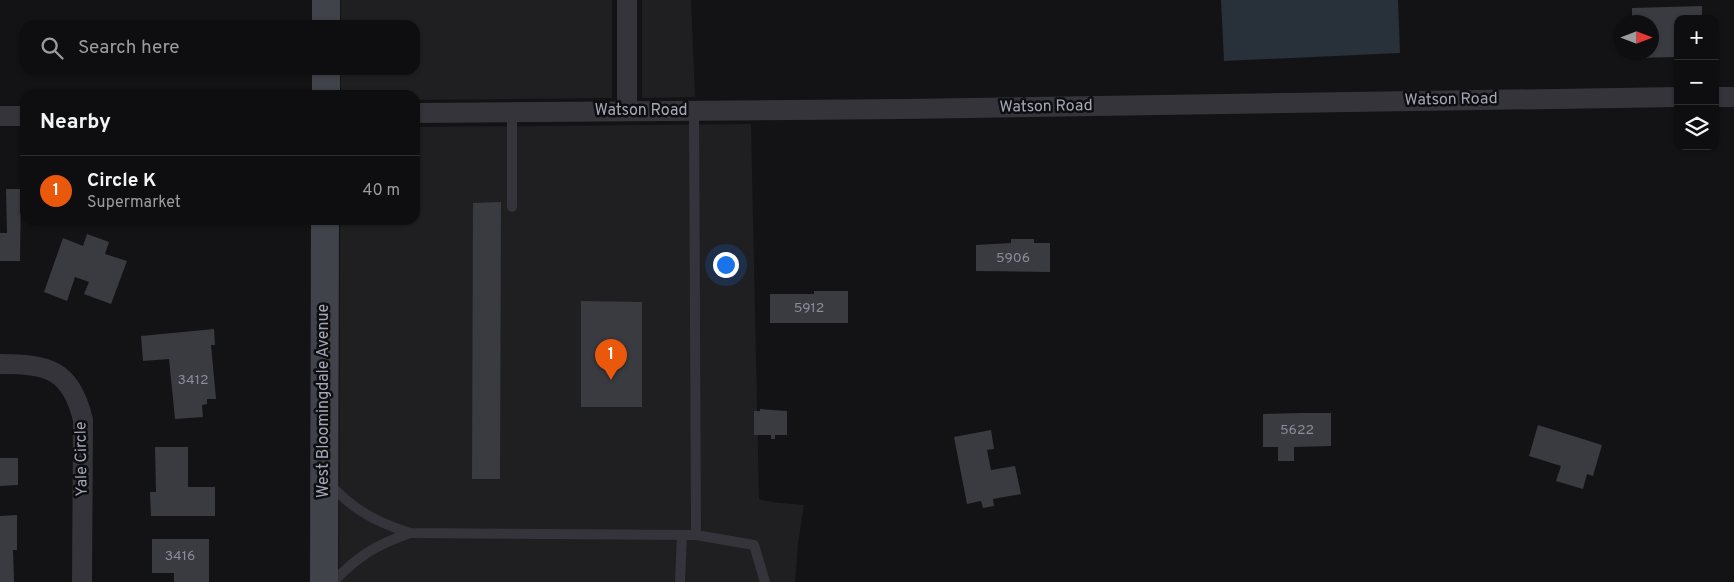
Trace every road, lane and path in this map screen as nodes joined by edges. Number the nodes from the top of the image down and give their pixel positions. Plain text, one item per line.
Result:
1 (326, 0) edge
2 (627, 0) edge
3 (326, 20) edge
4 (326, 75) edge
5 (326, 90) edge
6 (1674, 97) edge
7 (1719, 97) edge
8 (1734, 97) edge
9 (627, 111) junction
10 (694, 111) junction
11 (512, 112) junction
12 (420, 113) edge
13 (0, 116) edge
14 (20, 116) edge
15 (512, 207) dead end
16 (325, 225) edge
17 (0, 364) edge
18 (324, 478) junction
19 (410, 533) junction
20 (682, 535) junction
21 (696, 535) junction
22 (82, 582) edge
23 (324, 582) edge
24 (333, 582) edge
25 (680, 582) edge
26 (765, 582) edge

1 - 3 main road
2 - 9 street
4 - 5 main road
6 - 10 street, Watson Road
7 - 8 street
9 - 10 street, Watson Road
9 - 11 street, Watson Road
10 - 21 lane
11 - 12 street, Watson Road
11 - 15 lane
13 - 14 street
16 - 18 main road, West Bloomingdale Avenue
17 - 22 street, Yale Circle
18 - 19 lane
18 - 23 main road, West Bloomingdale Avenue
19 - 20 lane
19 - 24 lane
20 - 21 lane
20 - 25 lane
21 - 26 lane

